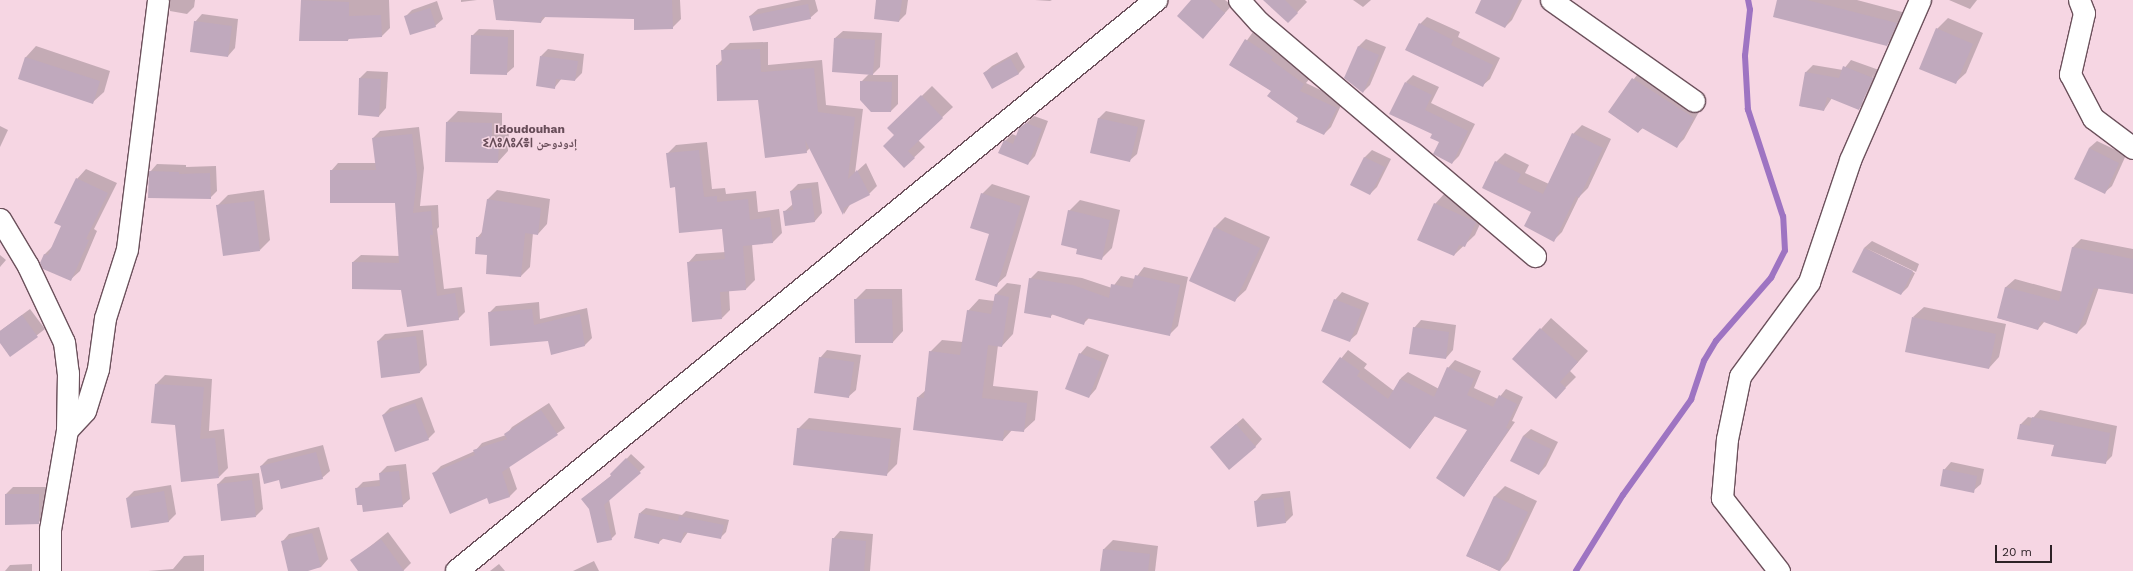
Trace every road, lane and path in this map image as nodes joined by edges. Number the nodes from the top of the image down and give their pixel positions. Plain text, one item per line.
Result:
1 (158, 0) edge
2 (1156, 0) edge
3 (1239, 0) edge
4 (1551, 0) edge
5 (1920, 0) edge
6 (2078, 0) edge
7 (1694, 101) dead end
8 (2133, 148) edge
9 (0, 219) edge
10 (1535, 256) dead end
11 (67, 430) junction
12 (50, 571) edge
13 (457, 571) edge
14 (1779, 571) edge

1 - 11 street
2 - 13 street
3 - 10 street
4 - 7 street
5 - 14 street
6 - 8 street
9 - 11 street
11 - 12 street

